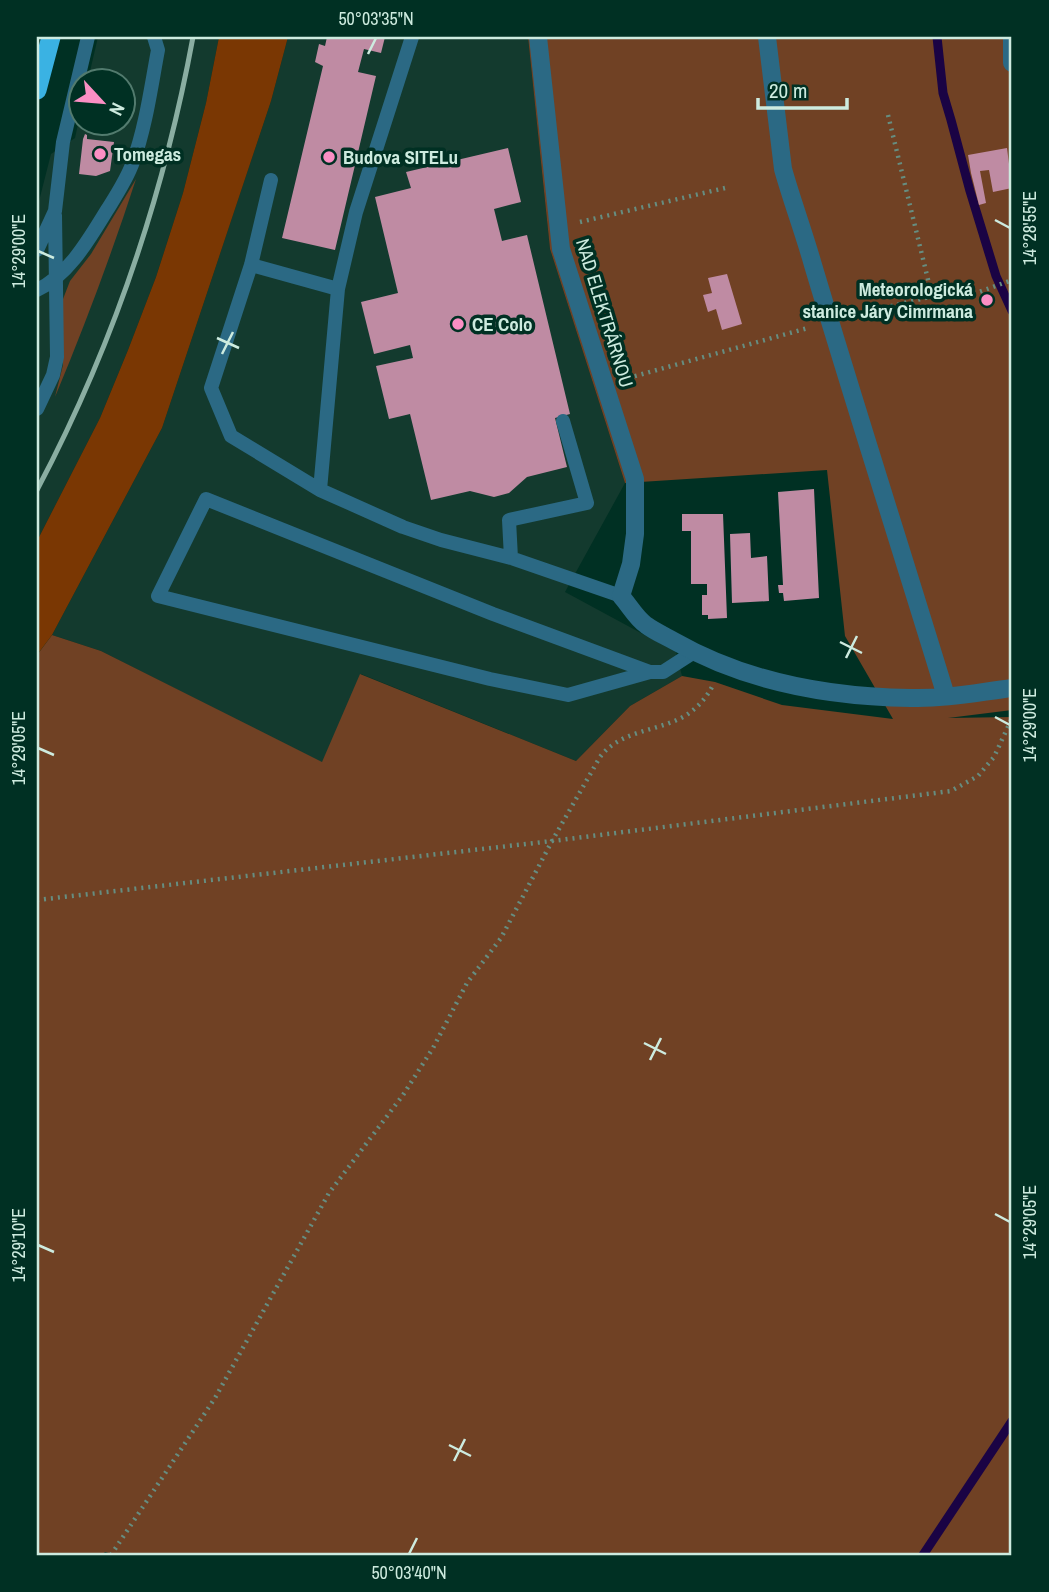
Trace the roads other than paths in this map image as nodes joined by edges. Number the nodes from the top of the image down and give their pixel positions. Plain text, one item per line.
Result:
1 (51, 37) edge
2 (88, 37) edge
3 (412, 37) edge
4 (538, 37) edge
5 (767, 37) edge
6 (1012, 37) edge
7 (158, 41) edge
8 (1012, 63) edge
9 (37, 90) edge
10 (271, 180) dead end
11 (55, 211) junction
12 (37, 250) edge
13 (251, 265) junction
14 (56, 278) junction
15 (338, 289) junction
16 (37, 290) edge
17 (37, 409) edge
18 (564, 421) dead end
19 (320, 490) junction
20 (511, 558) junction
21 (621, 596) junction
22 (694, 652) junction
23 (650, 672) junction
24 (1012, 688) edge
25 (946, 696) junction

1 - 9 highway
2 - 11 lane
3 - 15 lane
4 - 21 street, NAD ELEKTRÁRNOU
5 - 25 street
6 - 8 street
7 - 14 lane
10 - 13 lane
11 - 12 lane
11 - 14 lane
13 - 15 lane
13 - 19 lane
14 - 16 lane
14 - 17 lane
15 - 19 lane
18 - 20 lane
19 - 20 lane
20 - 21 lane
21 - 22 street
22 - 23 lane
22 - 25 street
23 - 23 lane
24 - 25 street

